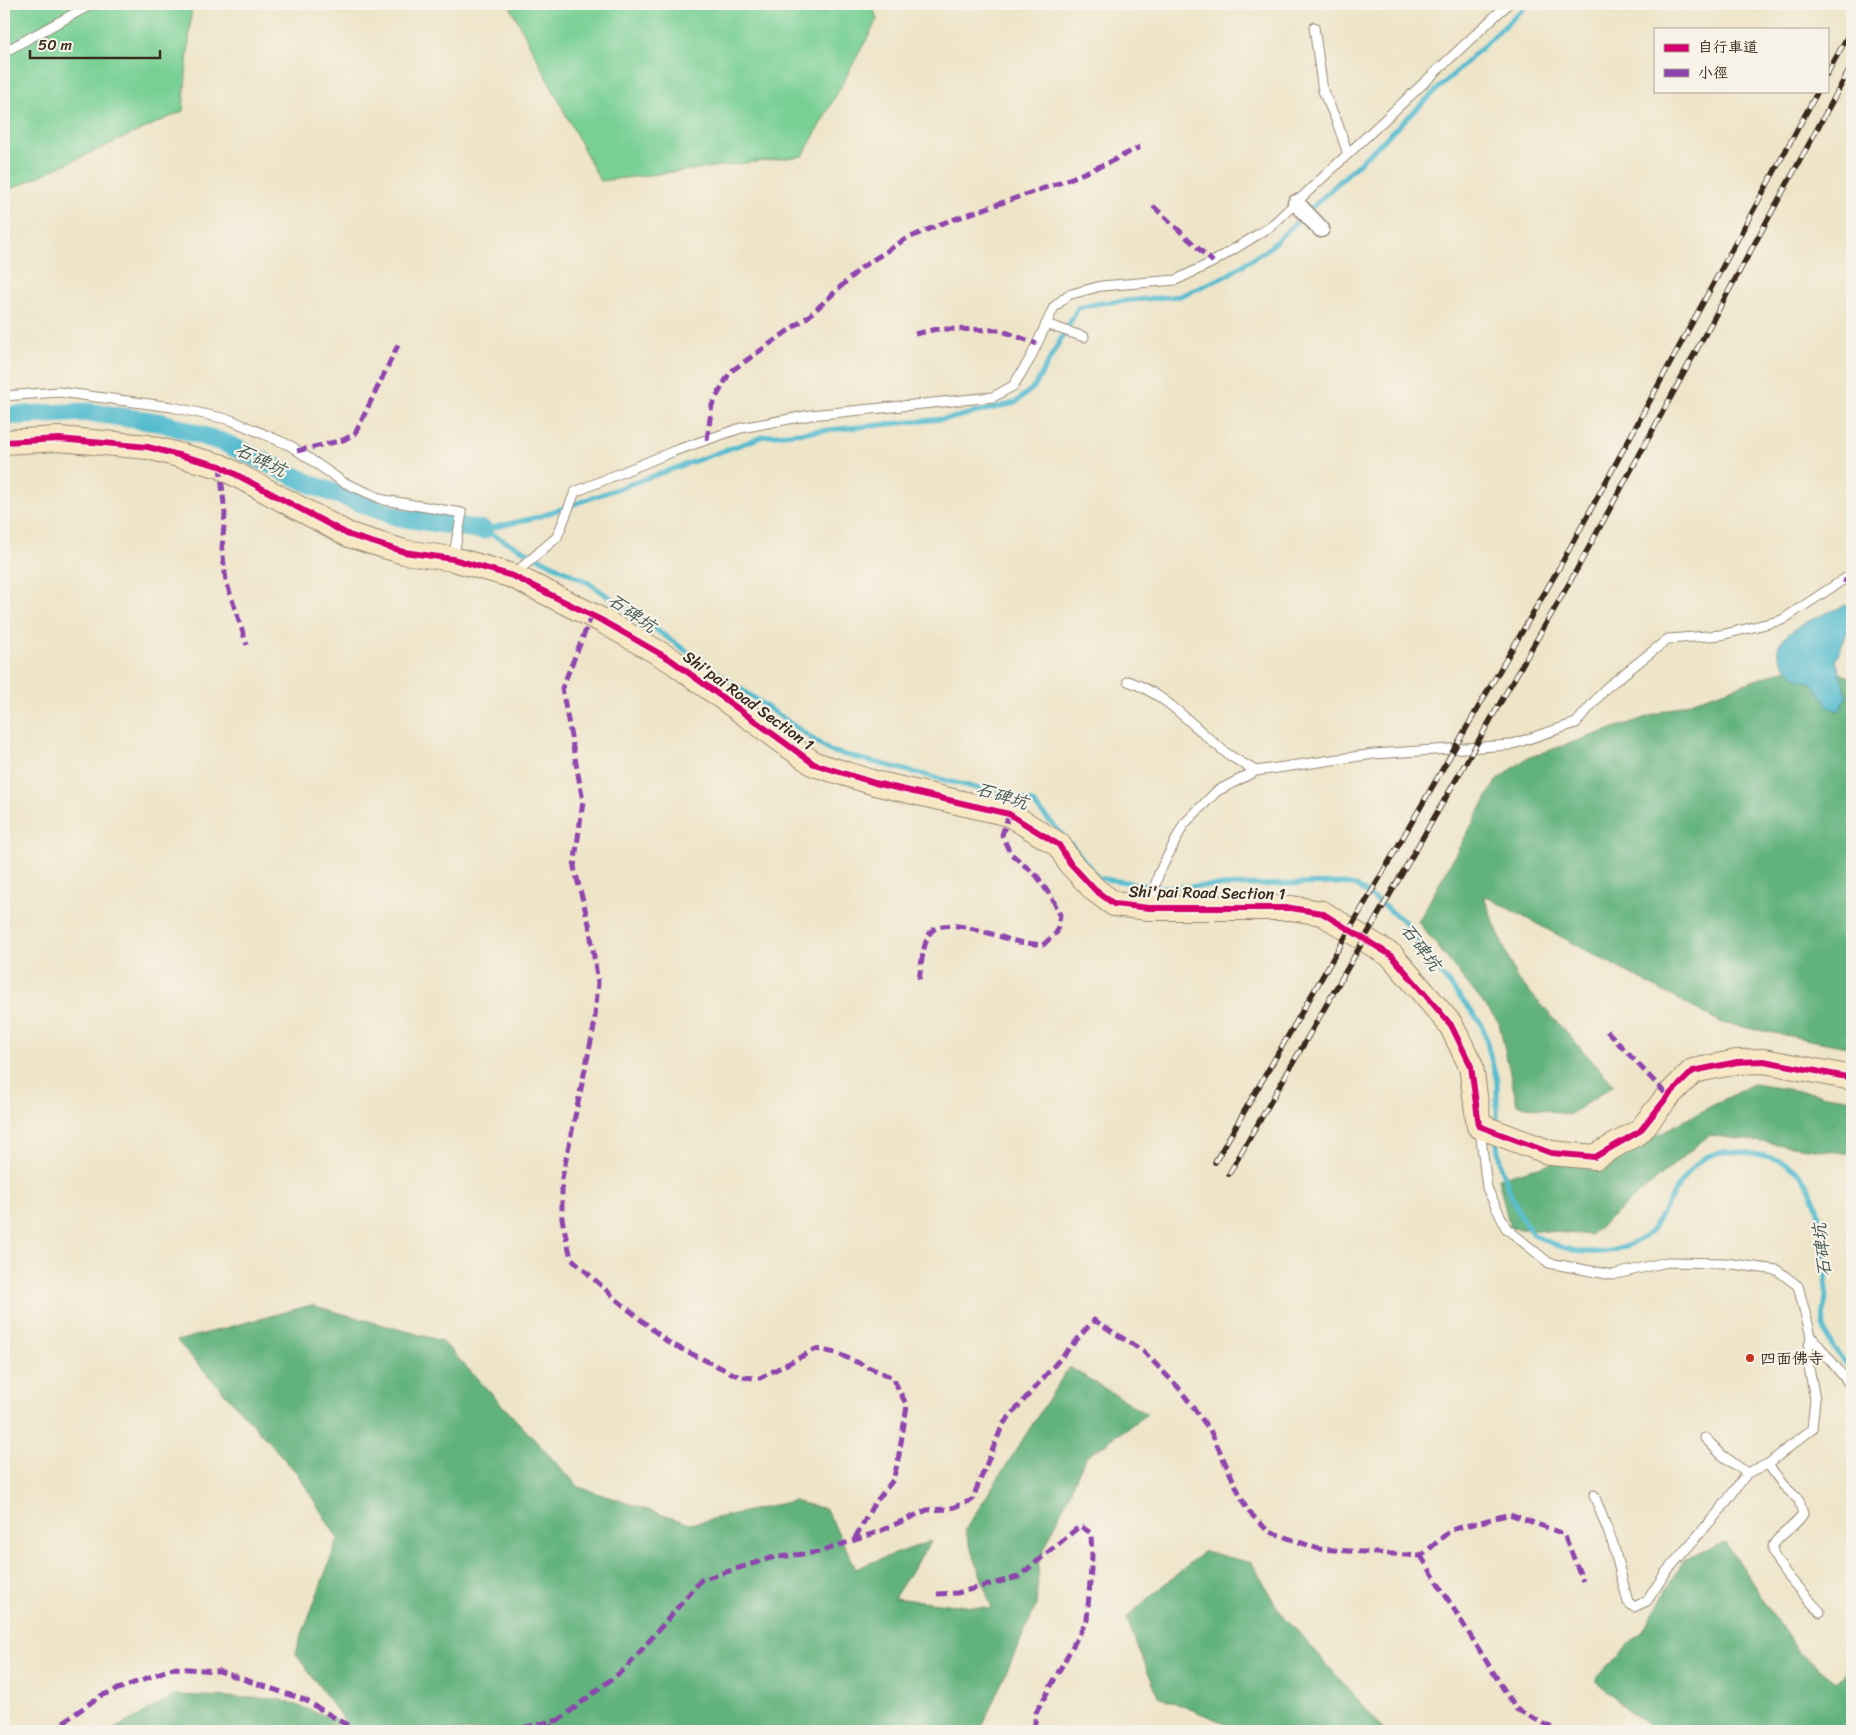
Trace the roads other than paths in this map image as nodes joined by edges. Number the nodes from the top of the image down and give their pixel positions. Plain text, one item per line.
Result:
1 (92, 4) edge
2 (1508, 4) edge
3 (1314, 27) dead end
4 (4, 52) edge
5 (1348, 154) junction
6 (1296, 203) junction
7 (1321, 229) dead end
8 (1046, 324) junction
9 (1084, 337) dead end
10 (4, 396) edge
11 (4, 442) edge
12 (453, 559) junction
13 (1852, 574) edge
14 (513, 576) junction
15 (1128, 681) dead end
16 (1256, 771) junction
17 (1149, 908) junction
18 (1852, 1078) edge
19 (1479, 1126) junction
20 (1811, 1336) junction
21 (1852, 1387) edge
22 (1705, 1438) dead end
23 (1768, 1464) junction
24 (1747, 1473) junction
25 (1594, 1495) dead end
26 (1820, 1612) dead end

1 - 4 lane
2 - 5 lane
3 - 5 lane
5 - 6 lane
6 - 7 street
6 - 8 lane
8 - 9 lane
8 - 14 lane
10 - 12 lane
11 - 12 street, Shi'pai Road Section 1
12 - 14 street, Shi'pai Road Section 1
13 - 16 lane
14 - 17 street, Shi'pai Road Section 1
15 - 16 lane
16 - 17 lane
17 - 19 street, Shi'pai Road Section 1
18 - 19 street
19 - 20 lane
20 - 21 lane
20 - 23 lane
22 - 24 lane
23 - 24 lane
23 - 26 lane
24 - 25 lane

